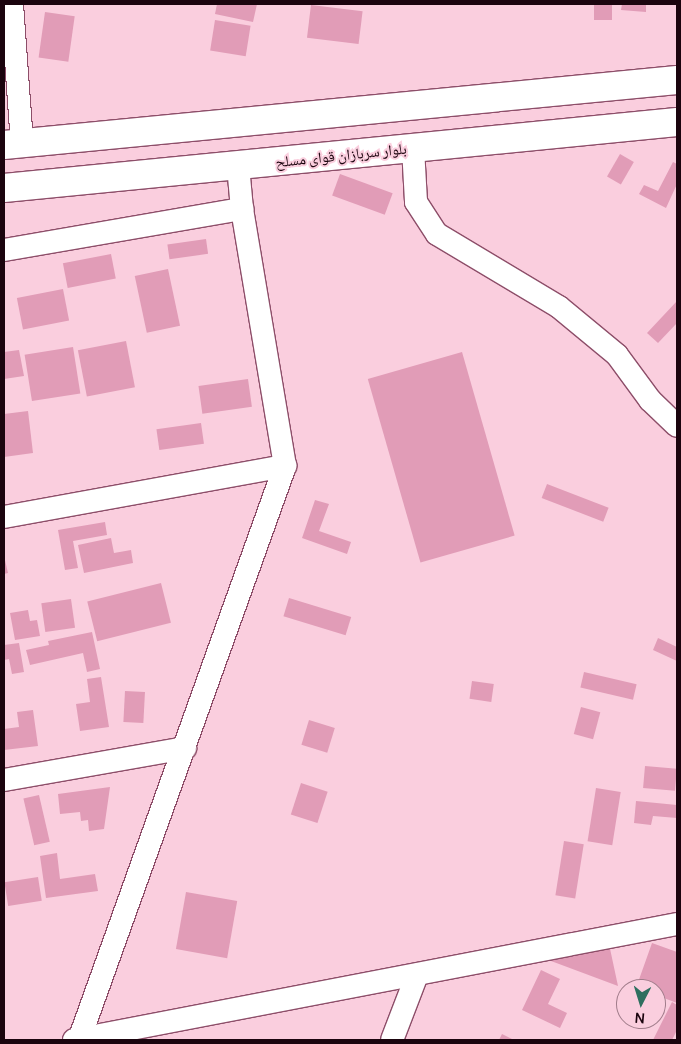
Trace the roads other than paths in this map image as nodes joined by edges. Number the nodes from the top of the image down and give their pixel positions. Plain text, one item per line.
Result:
1 (12, 4) edge
2 (677, 80) edge
3 (677, 122) edge
4 (13, 144) edge
5 (413, 148) junction
6 (238, 166) junction
7 (4, 188) edge
8 (242, 209) junction
9 (4, 250) edge
10 (677, 426) edge
11 (285, 466) junction
12 (4, 516) edge
13 (185, 748) junction
14 (4, 780) edge
15 (677, 924) edge
16 (417, 975) junction
17 (77, 1040) edge
18 (392, 1040) edge

1 - 4 street
2 - 4 main road
3 - 5 main road, بلوار سربازان قوای مسلح
5 - 6 main road, بلوار سربازان قوای مسلح
5 - 10 street
6 - 7 main road, بلوار سربازان قوای مسلح
6 - 8 street
8 - 9 street
8 - 11 street
11 - 12 street
11 - 13 street
13 - 14 street
13 - 17 street
15 - 16 street
16 - 17 street
16 - 18 street

